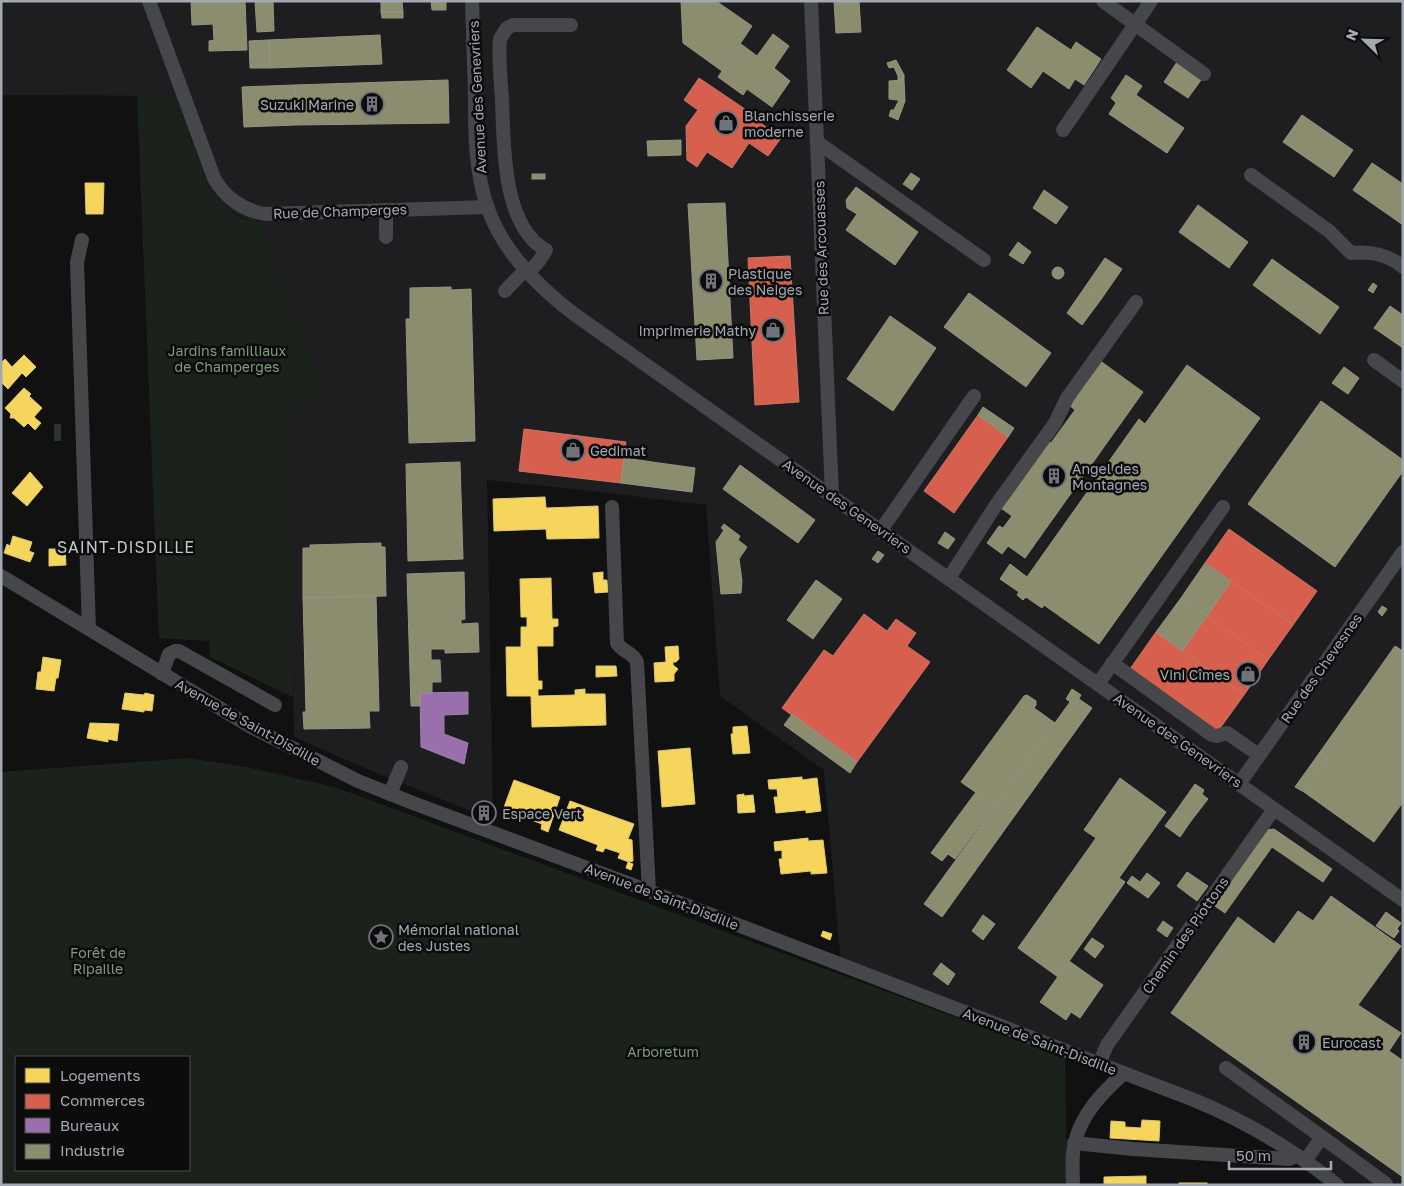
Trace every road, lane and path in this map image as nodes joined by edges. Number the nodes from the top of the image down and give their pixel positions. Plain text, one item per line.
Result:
1 (149, 1) edge
2 (472, 1) edge
3 (810, 1) edge
4 (1103, 1) edge
5 (1151, 1) edge
6 (1135, 24) junction
7 (571, 25) dead end
8 (1204, 74) dead end
9 (1063, 130) dead end
10 (817, 142) junction
11 (1251, 175) dead end
12 (488, 207) junction
13 (386, 210) junction
14 (386, 237) dead end
15 (82, 240) dead end
16 (984, 260) dead end
17 (1403, 267) edge
18 (527, 271) junction
19 (505, 291) dead end
20 (1136, 302) dead end
21 (1374, 360) dead end
22 (1403, 381) edge
23 (974, 396) dead end
24 (832, 495) junction
25 (612, 507) dead end
26 (1223, 507) dead end
27 (881, 530) junction
28 (1403, 552) edge
29 (1, 576) edge
30 (949, 578) junction
31 (89, 629) junction
32 (1112, 663) junction
33 (162, 674) junction
34 (1098, 684) junction
35 (275, 705) dead end
36 (1259, 755) junction
37 (401, 766) dead end
38 (1239, 784) junction
39 (390, 794) junction
40 (1274, 809) junction
41 (650, 891) junction
42 (1403, 900) edge
43 (1099, 1064) junction
44 (1226, 1068) dead end
45 (1124, 1072) junction
46 (1322, 1137) junction
47 (1074, 1143) junction
48 (1301, 1158) junction
49 (1386, 1184) edge
50 (1073, 1185) edge
51 (1337, 1185) edge

1 - 13 street, Rue de Champerges
2 - 12 street, Avenue des Genevriers
3 - 10 street, Rue des Arcouasses
4 - 6 street
5 - 6 street
6 - 8 street
6 - 9 street
7 - 18 street
10 - 16 street
10 - 24 street, Rue des Arcouasses
11 - 17 street
12 - 13 street, Rue de Champerges
12 - 18 street, Avenue des Genevriers
13 - 14 street
15 - 31 street
18 - 19 street
18 - 24 street, Avenue des Genevriers
20 - 30 street
21 - 22 street
23 - 27 street
24 - 27 street, Avenue des Genevriers
25 - 41 street
26 - 32 street
27 - 30 street, Avenue des Genevriers
28 - 36 street, Rue des Chevesnes
29 - 31 street, Avenue de Saint-Disdille
30 - 34 street, Avenue des Genevriers
31 - 33 street, Avenue de Saint-Disdille
32 - 34 street
32 - 36 street
33 - 35 street
33 - 39 street, Avenue de Saint-Disdille
34 - 38 street, Avenue des Genevriers
36 - 38 street, Rue des Chevesnes
37 - 39 street
38 - 40 street, Avenue des Genevriers
39 - 41 street, Avenue de Saint-Disdille
40 - 42 street, Avenue des Genevriers
40 - 43 street, Chemin des Piottons
41 - 43 street, Avenue de Saint-Disdille
43 - 45 street, Avenue de Saint-Disdille
44 - 46 street
45 - 47 street
45 - 48 street, Avenue de Saint-Disdille
46 - 48 street
46 - 49 street
47 - 48 street
47 - 50 street
48 - 51 street, Avenue de Saint-Disdille

